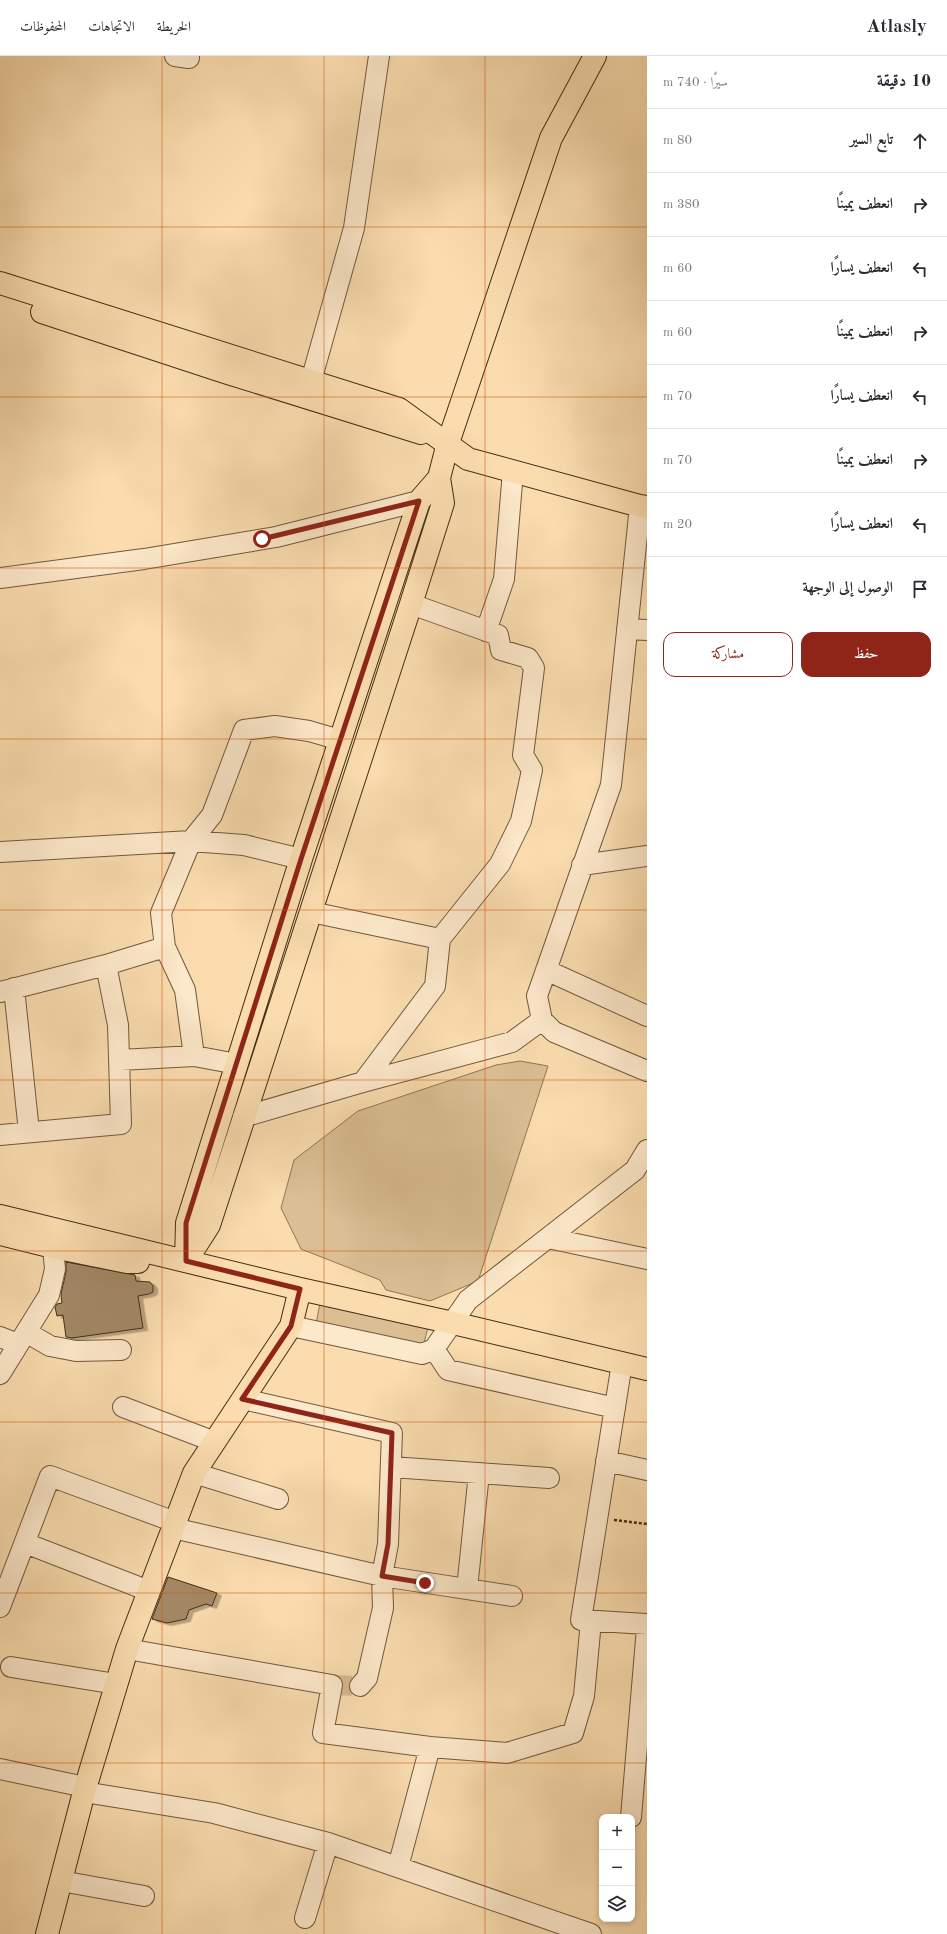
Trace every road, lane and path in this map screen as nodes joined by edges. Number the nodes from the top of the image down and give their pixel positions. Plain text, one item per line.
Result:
1 (379, 56) edge
2 (595, 56) edge
3 (0, 283) edge
4 (0, 298) edge
5 (311, 381) junction
6 (448, 443) junction
7 (513, 471) junction
8 (438, 478) junction
9 (419, 501) junction
10 (644, 506) edge
11 (0, 578) edge
12 (411, 604) junction
13 (627, 629) junction
14 (647, 630) edge
15 (486, 631) junction
16 (340, 740) junction
17 (191, 841) junction
18 (0, 852) edge
19 (647, 856) edge
20 (301, 859) junction
21 (582, 866) junction
22 (311, 912) junction
23 (440, 939) junction
24 (165, 947) junction
25 (106, 965) junction
26 (546, 970) junction
27 (7, 990) edge
28 (647, 1016) edge
29 (542, 1020) junction
30 (194, 1056) junction
31 (120, 1060) junction
32 (237, 1064) junction
33 (647, 1071) edge
34 (363, 1082) junction
35 (243, 1117) junction
36 (29, 1132) junction
37 (0, 1135) edge
38 (647, 1150) edge
39 (0, 1216) edge
40 (0, 1234) edge
41 (548, 1238) junction
42 (55, 1239) junction
43 (647, 1259) edge
44 (186, 1261) junction
45 (300, 1289) junction
46 (453, 1323) junction
47 (291, 1326) junction
48 (15, 1338) edge
49 (434, 1349) junction
50 (121, 1350) dead end
51 (622, 1363) junction
52 (647, 1369) edge
53 (0, 1374) edge
54 (242, 1399) junction
55 (123, 1407) dead end
56 (615, 1408) junction
57 (215, 1442) junction
58 (606, 1461) junction
59 (391, 1467) junction
60 (647, 1470) edge
61 (194, 1473) junction
62 (479, 1473) junction
63 (549, 1478) dead end
64 (278, 1498) dead end
65 (597, 1518) junction
66 (647, 1524) edge
67 (174, 1525) junction
68 (25, 1543) junction
69 (382, 1576) junction
70 (467, 1589) junction
71 (150, 1591) junction
72 (512, 1596) dead end
73 (0, 1607) edge
74 (591, 1621) junction
75 (647, 1624) edge
76 (647, 1628) edge
77 (127, 1649) junction
78 (11, 1667) dead end
79 (116, 1684) junction
80 (360, 1686) dead end
81 (430, 1747) junction
82 (0, 1769) edge
83 (84, 1789) junction
84 (630, 1814) edge
85 (328, 1843) junction
86 (398, 1867) junction
87 (61, 1880) junction
88 (144, 1896) dead end
89 (306, 1918) dead end
90 (47, 1934) edge
91 (591, 1934) edge

1 - 5 street
2 - 6 main road
3 - 5 main road
4 - 6 main road
5 - 6 main road
6 - 7 main road
6 - 8 main road
7 - 10 main road
7 - 15 street
8 - 9 main road
8 - 12 main road
9 - 11 street
9 - 16 main road
10 - 13 street
12 - 15 street
12 - 22 main road
13 - 14 street
13 - 21 street
15 - 23 street
16 - 17 street
16 - 20 main road
17 - 18 street
17 - 20 street
17 - 24 street
19 - 21 street
20 - 32 main road
21 - 26 street
22 - 23 street
22 - 35 main road
23 - 34 street
24 - 25 street
24 - 30 street
25 - 27 street
25 - 31 street
26 - 28 street
26 - 29 street
27 - 36 street
29 - 33 street
29 - 34 street
30 - 31 street
30 - 32 street
31 - 36 street
32 - 44 main road
34 - 35 street
35 - 44 main road
36 - 37 street
38 - 41 street
39 - 42 main road
40 - 42 main road
41 - 43 street
41 - 46 street
42 - 44 main road
42 - 48 street
44 - 45 main road
45 - 46 main road
45 - 47 main road
46 - 49 street
46 - 51 main road
47 - 49 street
47 - 54 main road
48 - 50 street
48 - 53 street
49 - 56 street
51 - 52 main road
51 - 56 street
54 - 57 main road
54 - 59 street
55 - 57 street
56 - 58 street
57 - 61 main road
58 - 60 street
58 - 65 street
59 - 62 street
59 - 69 street
61 - 64 street
61 - 67 main road
62 - 63 street
62 - 70 street
65 - 66 path
65 - 74 street
67 - 68 street
67 - 69 street
67 - 71 main road
68 - 71 street
68 - 73 street
69 - 70 street
69 - 80 street
70 - 72 street
71 - 77 main road
74 - 75 street
74 - 81 street
76 - 84 street
77 - 79 main road
77 - 81 street
78 - 79 street
79 - 83 main road
81 - 86 street
82 - 83 street
83 - 85 street
83 - 87 main road
85 - 86 street
85 - 89 street
86 - 91 street
87 - 88 street
87 - 90 main road

